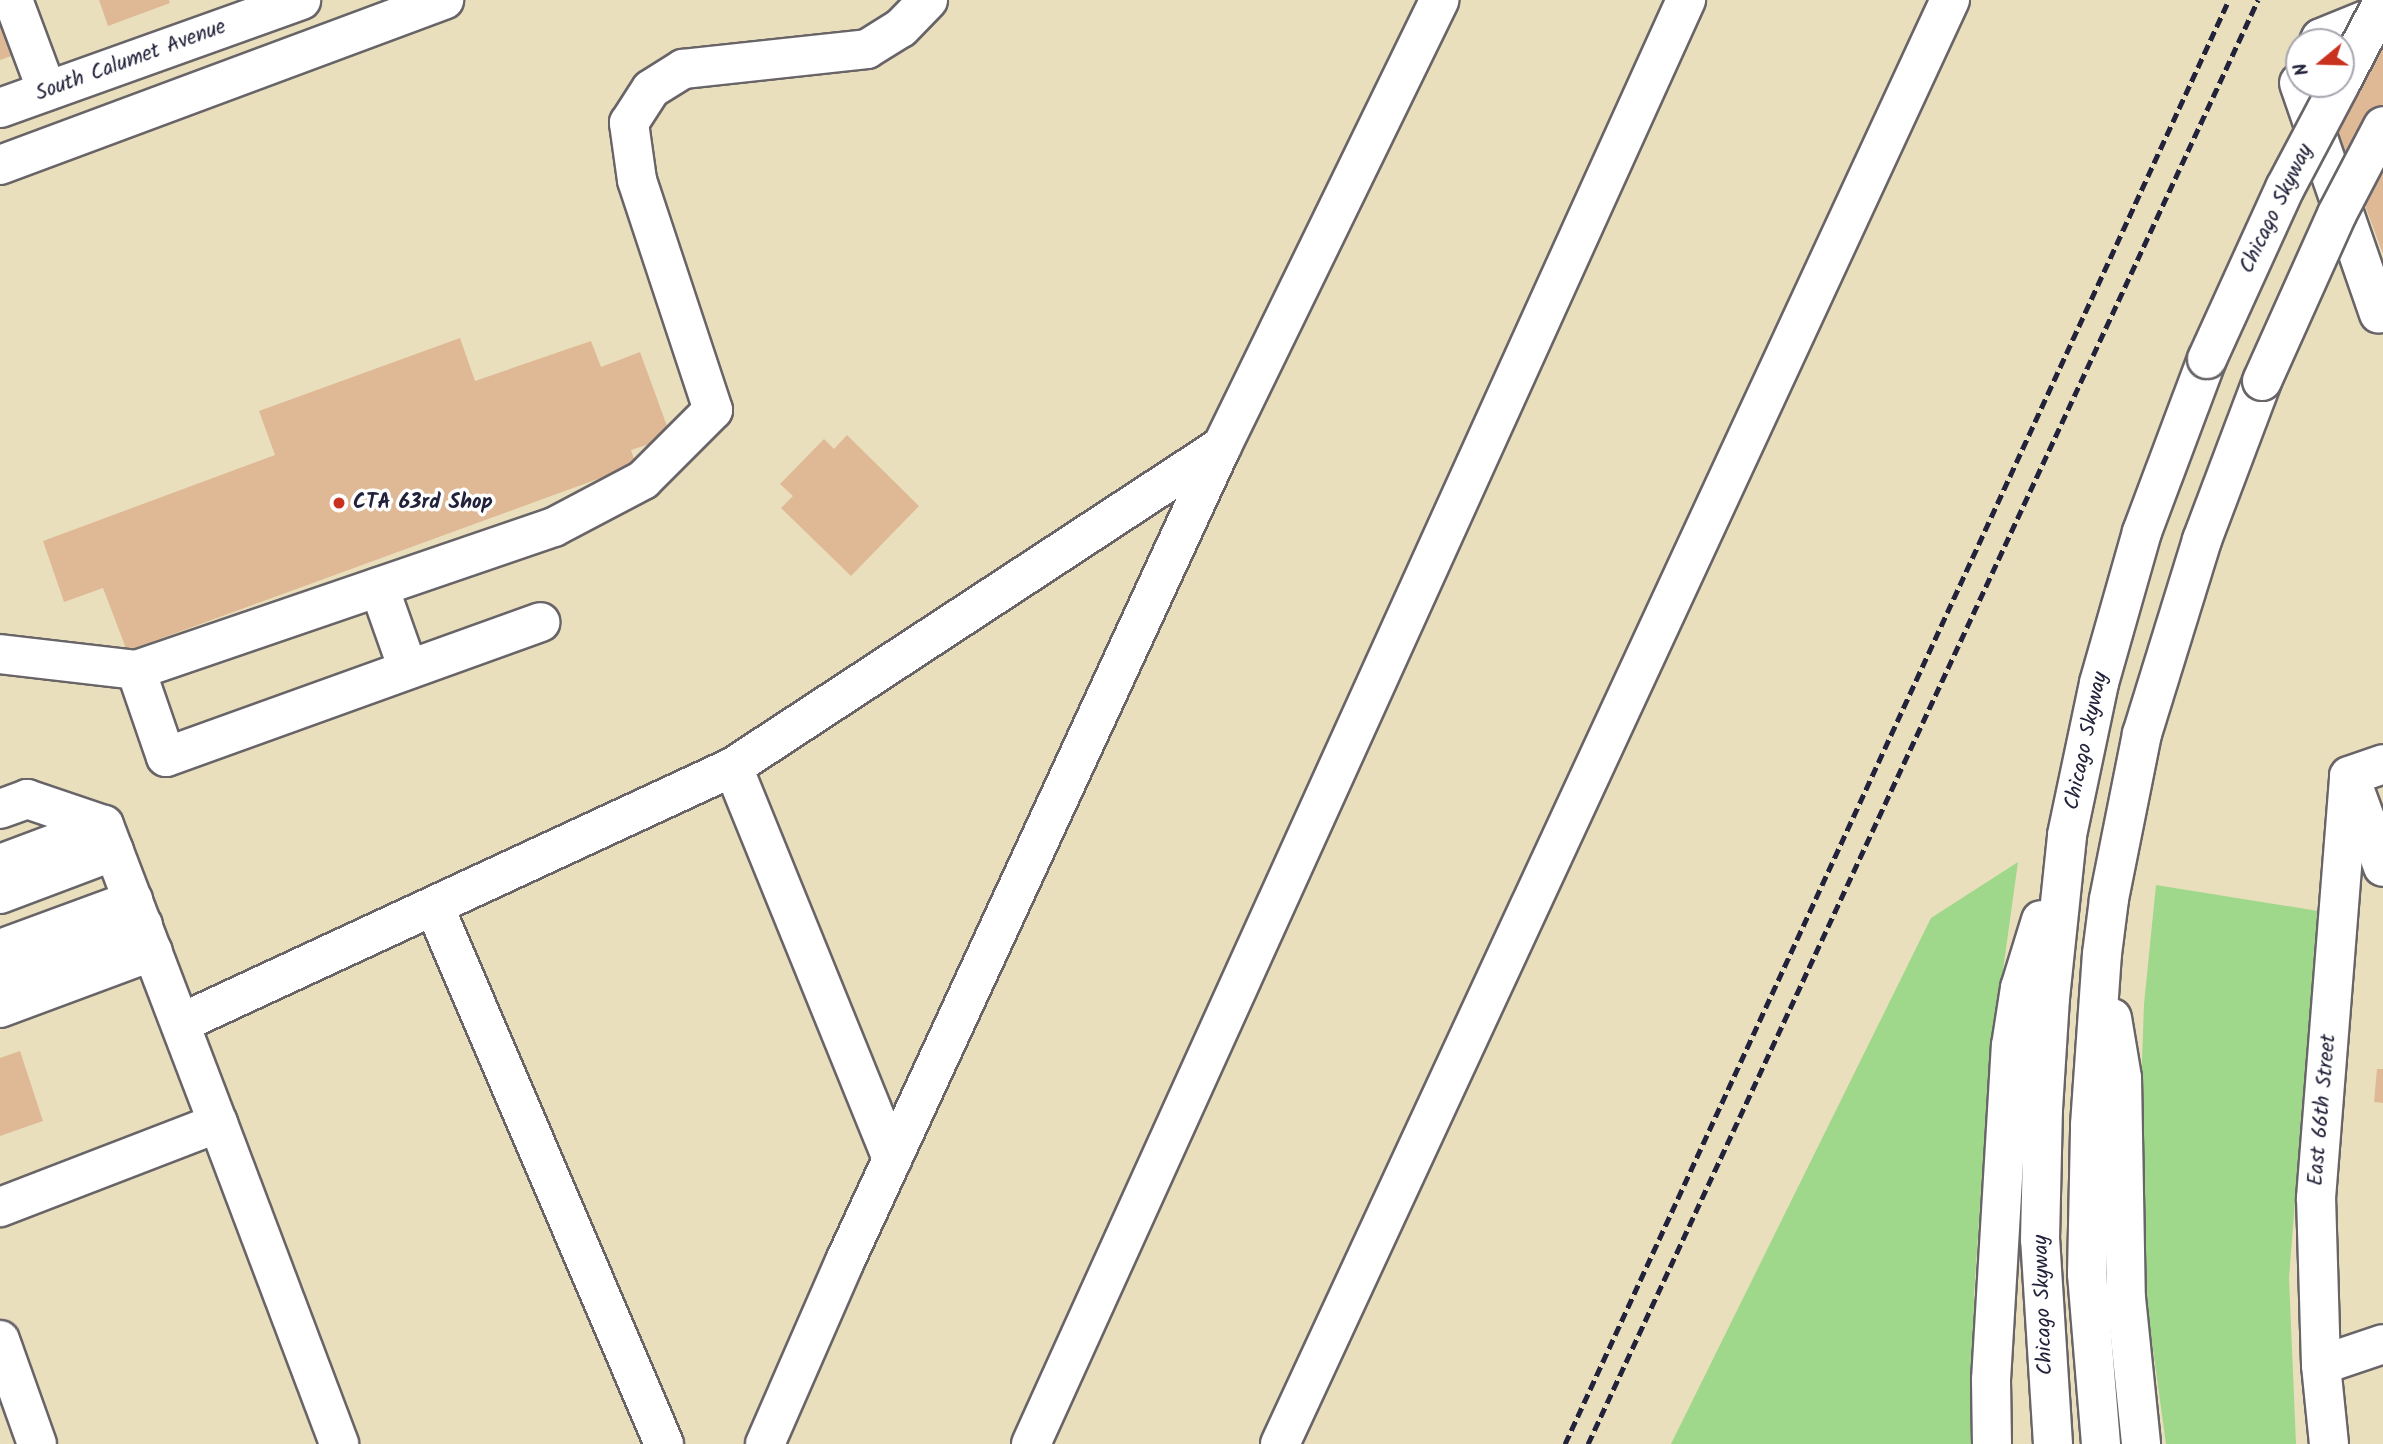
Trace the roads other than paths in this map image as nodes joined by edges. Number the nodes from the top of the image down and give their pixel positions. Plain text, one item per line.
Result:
1 (13, 0) edge
2 (301, 0) edge
3 (444, 0) edge
4 (928, 0) edge
5 (1440, 0) edge
6 (1686, 0) edge
7 (1950, 0) edge
8 (2383, 2) edge
9 (2383, 13) edge
10 (2346, 28) edge
11 (2355, 55) edge
12 (47, 91) junction
13 (2304, 98) edge
14 (2332, 98) edge
15 (0, 108) edge
16 (2383, 125) edge
17 (0, 165) edge
18 (2379, 314) dead end
19 (1222, 446) junction
20 (379, 587) junction
21 (540, 622) dead end
22 (0, 654) edge
23 (408, 669) junction
24 (136, 670) junction
25 (733, 767) junction
26 (2366, 770) edge
27 (0, 808) edge
28 (66, 813) junction
29 (2067, 835) junction
30 (0, 837) edge
31 (0, 864) edge
32 (2383, 867) edge
33 (129, 888) junction
34 (0, 894) edge
35 (434, 906) junction
36 (0, 923) edge
37 (0, 949) edge
38 (2102, 954) junction
39 (0, 980) edge
40 (0, 1008) edge
41 (181, 1023) junction
42 (218, 1123) junction
43 (892, 1159) junction
44 (0, 1207) edge
45 (0, 1340) edge
46 (2383, 1344) edge
47 (2321, 1366) junction
48 (37, 1444) edge
49 (340, 1444) edge
50 (664, 1444) edge
51 (765, 1444) edge
52 (1031, 1444) edge
53 (1280, 1444) edge
54 (1992, 1444) edge
55 (2053, 1444) edge
56 (2101, 1444) edge
57 (2141, 1444) edge
58 (2329, 1444) edge

1 - 12 main road
2 - 12 main road, South Calumet Avenue
3 - 17 main road
4 - 20 main road
5 - 19 main road
6 - 52 main road
7 - 53 main road
8 - 11 main road, Chicago Skyway, bridge
9 - 10 main road
12 - 15 main road, South Calumet Avenue
13 - 18 main road
14 - 29 main road, Chicago Skyway, bridge
16 - 38 main road, bridge
19 - 25 main road
19 - 43 main road
20 - 23 main road
20 - 24 main road
21 - 23 main road
22 - 24 main road
23 - 24 main road
25 - 35 main road
25 - 43 main road
26 - 32 main road
26 - 47 main road, East 66th Street
27 - 28 main road
28 - 30 main road
28 - 33 main road
29 - 54 main road
29 - 55 main road, Chicago Skyway
31 - 33 main road
33 - 34 main road
33 - 36 main road
33 - 37 main road
33 - 39 main road
33 - 40 main road
33 - 41 main road
35 - 41 main road
35 - 50 main road
38 - 56 main road
38 - 57 main road
41 - 42 main road
42 - 44 main road
42 - 49 main road
43 - 51 main road
45 - 48 main road
46 - 47 main road
47 - 58 main road, East 66th Street

